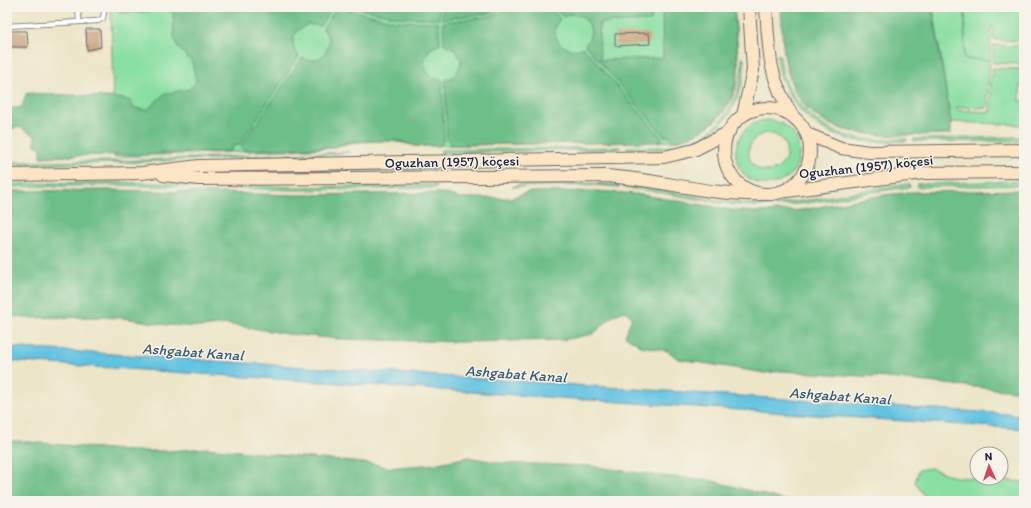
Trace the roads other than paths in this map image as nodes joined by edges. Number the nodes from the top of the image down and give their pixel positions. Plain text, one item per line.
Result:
1 (78, 7) edge
2 (105, 7) edge
3 (749, 7) edge
4 (766, 7) edge
5 (79, 22) junction
6 (7, 26) edge
7 (744, 115) junction
8 (793, 116) junction
9 (728, 132) junction
10 (807, 134) junction
11 (1024, 150) edge
12 (1024, 172) edge
13 (142, 173) junction
14 (7, 175) edge
15 (784, 191) junction
16 (762, 194) junction

1 - 5 lane
2 - 5 lane
3 - 7 main road
4 - 8 main road
5 - 6 lane
7 - 8 main road, Oguzhan (1957) köçesi
7 - 9 main road, Oguzhan (1957) köçesi
8 - 10 main road, Oguzhan (1957) köçesi
9 - 13 main road, Oguzhan (1957) köçesi
9 - 16 main road, Oguzhan (1957) köçesi
10 - 11 main road, Oguzhan (1957) köçesi
10 - 15 main road, Oguzhan (1957) köçesi
12 - 15 main road, Oguzhan (1957) köçesi
13 - 14 main road, Oguzhan (1957) köçesi
13 - 16 main road, Oguzhan (1957) köçesi
15 - 16 main road, Oguzhan (1957) köçesi

